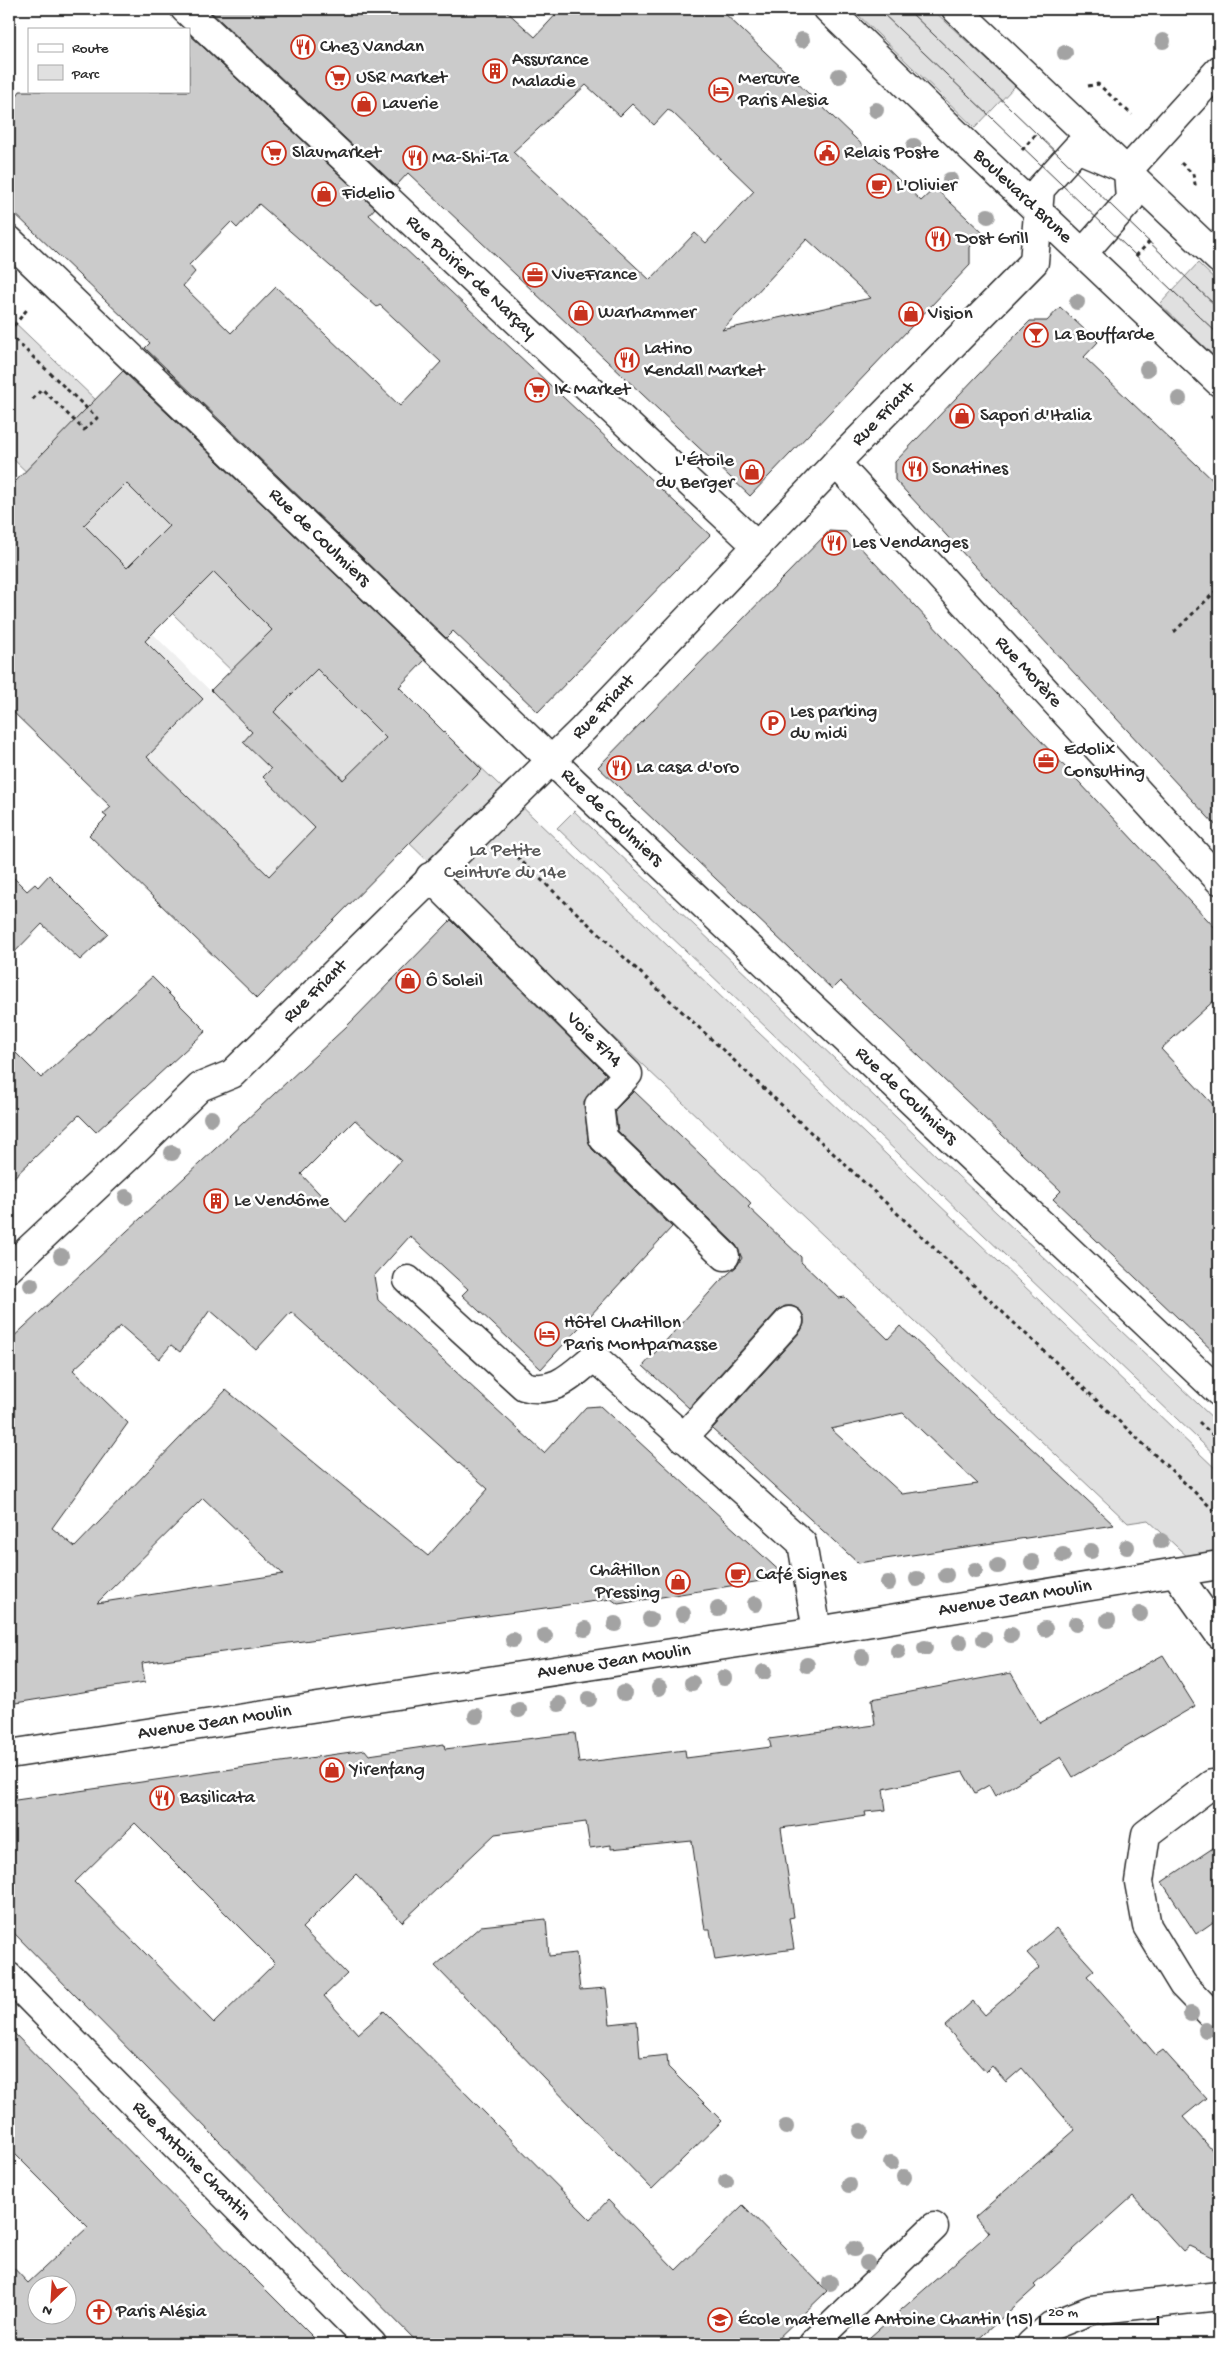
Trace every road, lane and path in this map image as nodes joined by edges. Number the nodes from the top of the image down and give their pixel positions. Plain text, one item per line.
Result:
1 (185, 9) edge
2 (828, 9) edge
3 (956, 9) edge
4 (1219, 70) edge
5 (1042, 127) dead end
6 (1017, 155) dead end
7 (1128, 170) junction
8 (1038, 212) junction
9 (1155, 235) dead end
10 (9, 240) edge
11 (1083, 253) junction
12 (1219, 259) edge
13 (1130, 262) dead end
14 (24, 313) dead end
15 (9, 333) edge
16 (1219, 382) edge
17 (32, 400) dead end
18 (836, 463) junction
19 (757, 546) junction
20 (1219, 588) edge
21 (1174, 632) dead end
22 (556, 764) junction
23 (517, 857) dead end
24 (430, 877) junction
25 (1219, 880) edge
26 (724, 1256) dead end
27 (9, 1268) edge
28 (408, 1280) dead end
29 (789, 1321) dead end
30 (1219, 1392) edge
31 (683, 1438) junction
32 (1219, 1515) edge
33 (1198, 1568) edge
34 (818, 1630) junction
35 (1219, 1634) edge
36 (9, 1754) edge
37 (1212, 1784) dead end
38 (9, 1978) edge
39 (1219, 2022) edge
40 (934, 2227) dead end
41 (1219, 2296) edge
42 (372, 2344) edge
43 (813, 2344) edge
44 (1031, 2344) edge

1 - 19 street, Rue Poirier de Narçay
2 - 8 street, Boulevard Brune
3 - 7 street
4 - 7 street
5 - 6 path
7 - 8 street
7 - 11 street
7 - 12 street
8 - 11 street, Boulevard Brune
8 - 18 street, Rue Friant
9 - 13 path
10 - 22 street, Rue de Coulmiers
11 - 16 street, Boulevard Brune
14 - 15 path
15 - 17 path
18 - 19 street, Rue Friant
18 - 25 street, Rue Morère
19 - 22 street, Rue Friant
20 - 21 path
22 - 24 street, Rue Friant
22 - 30 street, Rue de Coulmiers
23 - 32 path
24 - 26 street, Voie F/14
24 - 27 street, Rue Friant
28 - 31 street
29 - 31 street
31 - 34 street
33 - 34 street, Avenue Jean Moulin
33 - 35 street
34 - 36 street, Avenue Jean Moulin
37 - 39 street
38 - 42 street, Rue Antoine Chantin
40 - 43 street
41 - 44 street

